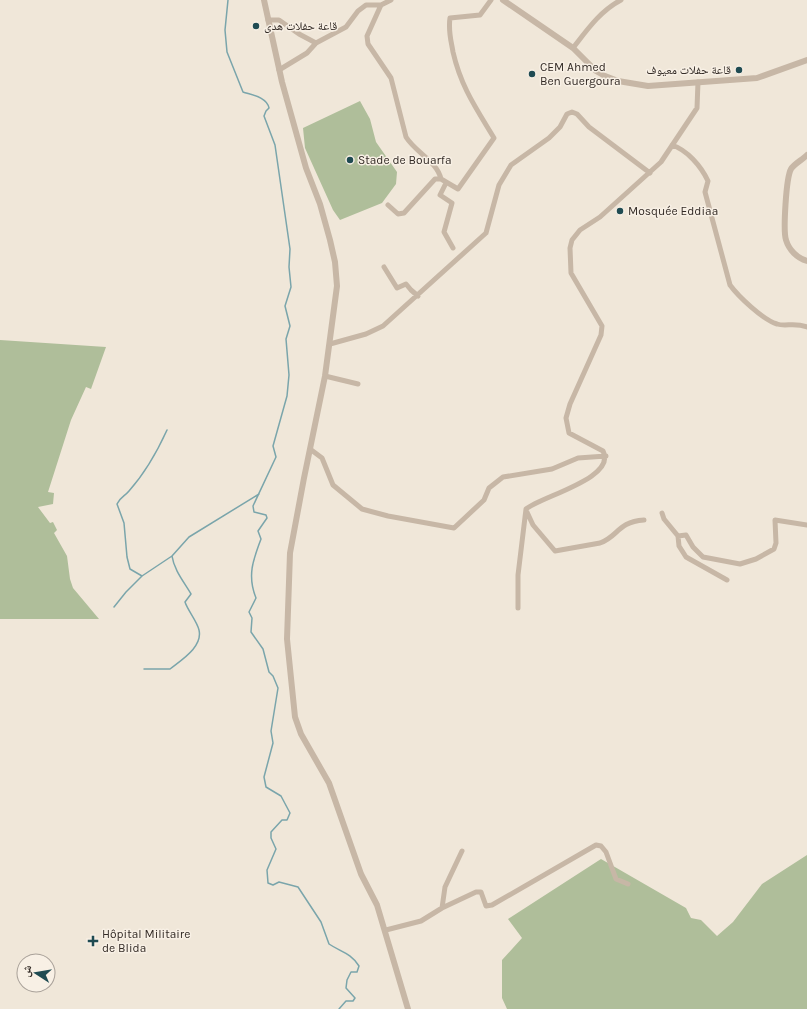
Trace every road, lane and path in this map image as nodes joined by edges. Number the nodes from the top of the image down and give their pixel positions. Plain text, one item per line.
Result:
1 (264, 0) edge
2 (391, 0) edge
3 (491, 0) edge
4 (504, 0) edge
5 (621, 0) edge
6 (381, 5) junction
7 (268, 20) junction
8 (316, 43) junction
9 (573, 48) junction
10 (807, 60) edge
11 (279, 70) junction
12 (698, 82) junction
13 (672, 145) junction
14 (807, 156) edge
15 (650, 173) junction
16 (441, 179) junction
17 (446, 183) junction
18 (388, 205) dead end
19 (453, 248) dead end
20 (807, 261) edge
21 (384, 268) dead end
22 (418, 296) junction
23 (807, 327) edge
24 (330, 344) junction
25 (325, 376) junction
26 (358, 384) dead end
27 (310, 449) junction
28 (606, 456) junction
29 (526, 509) junction
30 (662, 513) dead end
31 (644, 520) dead end
32 (807, 525) edge
33 (678, 536) junction
34 (726, 580) dead end
35 (518, 608) dead end
36 (462, 851) dead end
37 (628, 884) dead end
38 (442, 908) junction
39 (386, 930) junction
40 (408, 1009) edge

1 - 7 street
2 - 6 street
3 - 17 street
4 - 9 street
5 - 9 street
6 - 8 street
6 - 16 street
7 - 8 street
7 - 11 street
8 - 11 street
9 - 12 street
10 - 12 street
11 - 24 street
12 - 13 street
13 - 15 street
13 - 23 street
14 - 20 street
15 - 22 street
15 - 28 street
16 - 17 street
16 - 18 street
17 - 19 street
21 - 22 street
22 - 24 street
24 - 25 street
25 - 26 street
25 - 27 street
27 - 28 street
27 - 39 street
28 - 29 street
29 - 31 street
29 - 35 street
30 - 33 street
32 - 33 street
33 - 34 street
36 - 38 street
37 - 38 street
38 - 39 street
39 - 40 street

